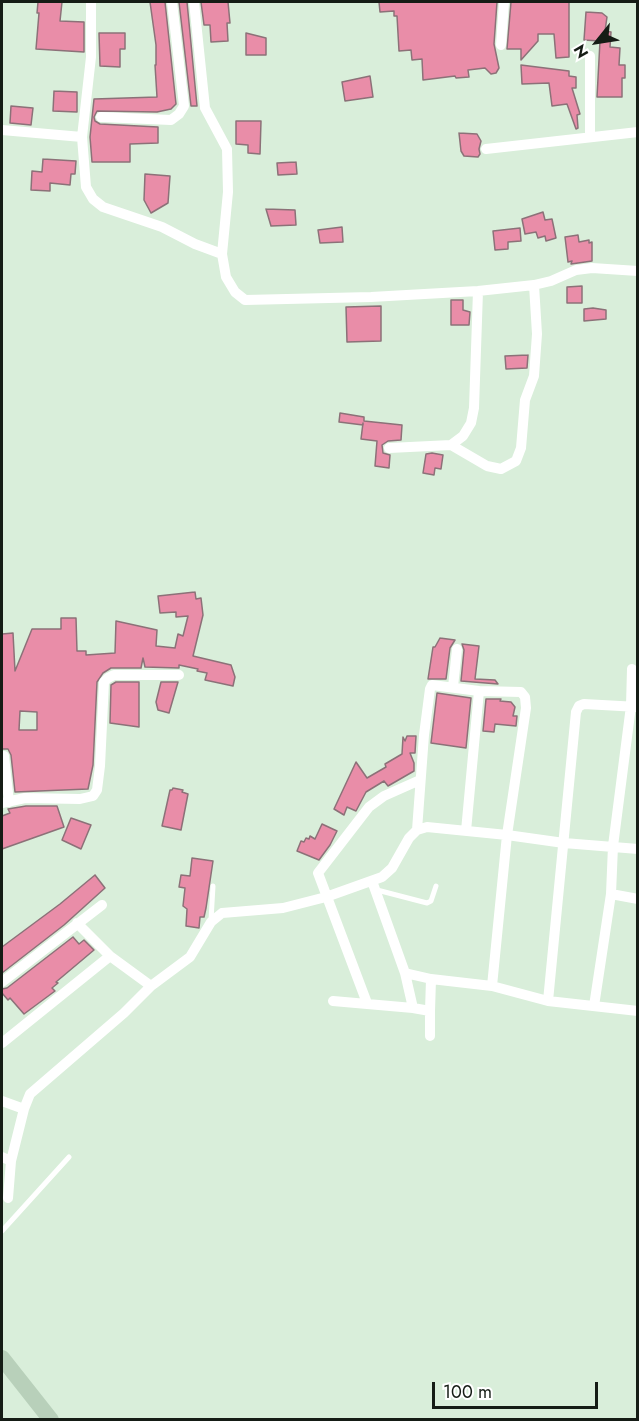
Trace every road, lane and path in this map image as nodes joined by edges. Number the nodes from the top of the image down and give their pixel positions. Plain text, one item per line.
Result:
1 (91, 2) edge
2 (172, 2) edge
3 (194, 2) edge
4 (504, 2) edge
5 (501, 45) dead end
6 (590, 56) dead end
7 (101, 117) dead end
8 (2, 130) edge
9 (638, 132) edge
10 (82, 137) junction
11 (591, 137) junction
12 (486, 149) dead end
13 (222, 254) junction
14 (638, 271) edge
15 (534, 285) junction
16 (478, 291) junction
17 (451, 445) junction
18 (389, 448) dead end
19 (457, 649) dead end
20 (632, 669) dead end
21 (179, 675) dead end
22 (453, 687) junction
23 (479, 691) junction
24 (634, 707) edge
25 (4, 756) dead end
26 (420, 780) junction
27 (5, 803) edge
28 (417, 830) junction
29 (466, 831) junction
30 (507, 835) junction
31 (564, 843) junction
32 (613, 846) junction
33 (638, 849) edge
34 (374, 885) junction
35 (213, 886) dead end
36 (436, 886) dead end
37 (611, 894) junction
38 (326, 897) junction
39 (638, 899) edge
40 (102, 905) dead end
41 (76, 922) junction
42 (211, 922) junction
43 (110, 956) junction
44 (405, 973) junction
45 (431, 979) junction
46 (2, 982) edge
47 (151, 986) junction
48 (492, 986) junction
49 (548, 1000) junction
50 (333, 1001) dead end
51 (366, 1003) junction
52 (594, 1006) junction
53 (413, 1008) junction
54 (430, 1011) junction
55 (638, 1011) edge
56 (430, 1036) dead end
57 (2, 1043) edge
58 (2, 1101) edge
59 (24, 1109) junction
60 (69, 1157) dead end
61 (6, 1159) edge
62 (8, 1198) dead end
63 (2, 1231) edge
64 (2, 1358) edge
65 (51, 1419) edge

1 - 10 street
2 - 7 street
3 - 13 street
4 - 5 street
6 - 11 street
8 - 10 street
9 - 11 street
10 - 13 street
11 - 12 street
13 - 16 street
14 - 15 street
15 - 16 street
15 - 17 street
16 - 17 street
17 - 18 street
19 - 22 street
20 - 24 street
21 - 27 street
22 - 23 street
22 - 26 street
23 - 29 street
23 - 30 street
24 - 31 street
24 - 32 street
25 - 27 street
26 - 28 street
26 - 38 street
28 - 29 street
28 - 34 street
29 - 30 street
30 - 31 street
30 - 48 street
31 - 32 street
31 - 49 street
32 - 33 street
32 - 37 street
34 - 36 lane
34 - 38 street
34 - 44 street
35 - 42 lane
37 - 39 street
37 - 52 street
38 - 42 street
38 - 51 street
40 - 41 street
41 - 43 street
41 - 46 street
42 - 47 street
43 - 47 street
43 - 57 street
44 - 45 street
44 - 53 street
45 - 48 street
45 - 54 street
47 - 59 street
48 - 49 street
49 - 52 street
50 - 51 street
51 - 53 street
52 - 55 street
53 - 54 street
54 - 56 street
58 - 59 street
59 - 61 street
60 - 63 lane
61 - 62 street
64 - 65 street

